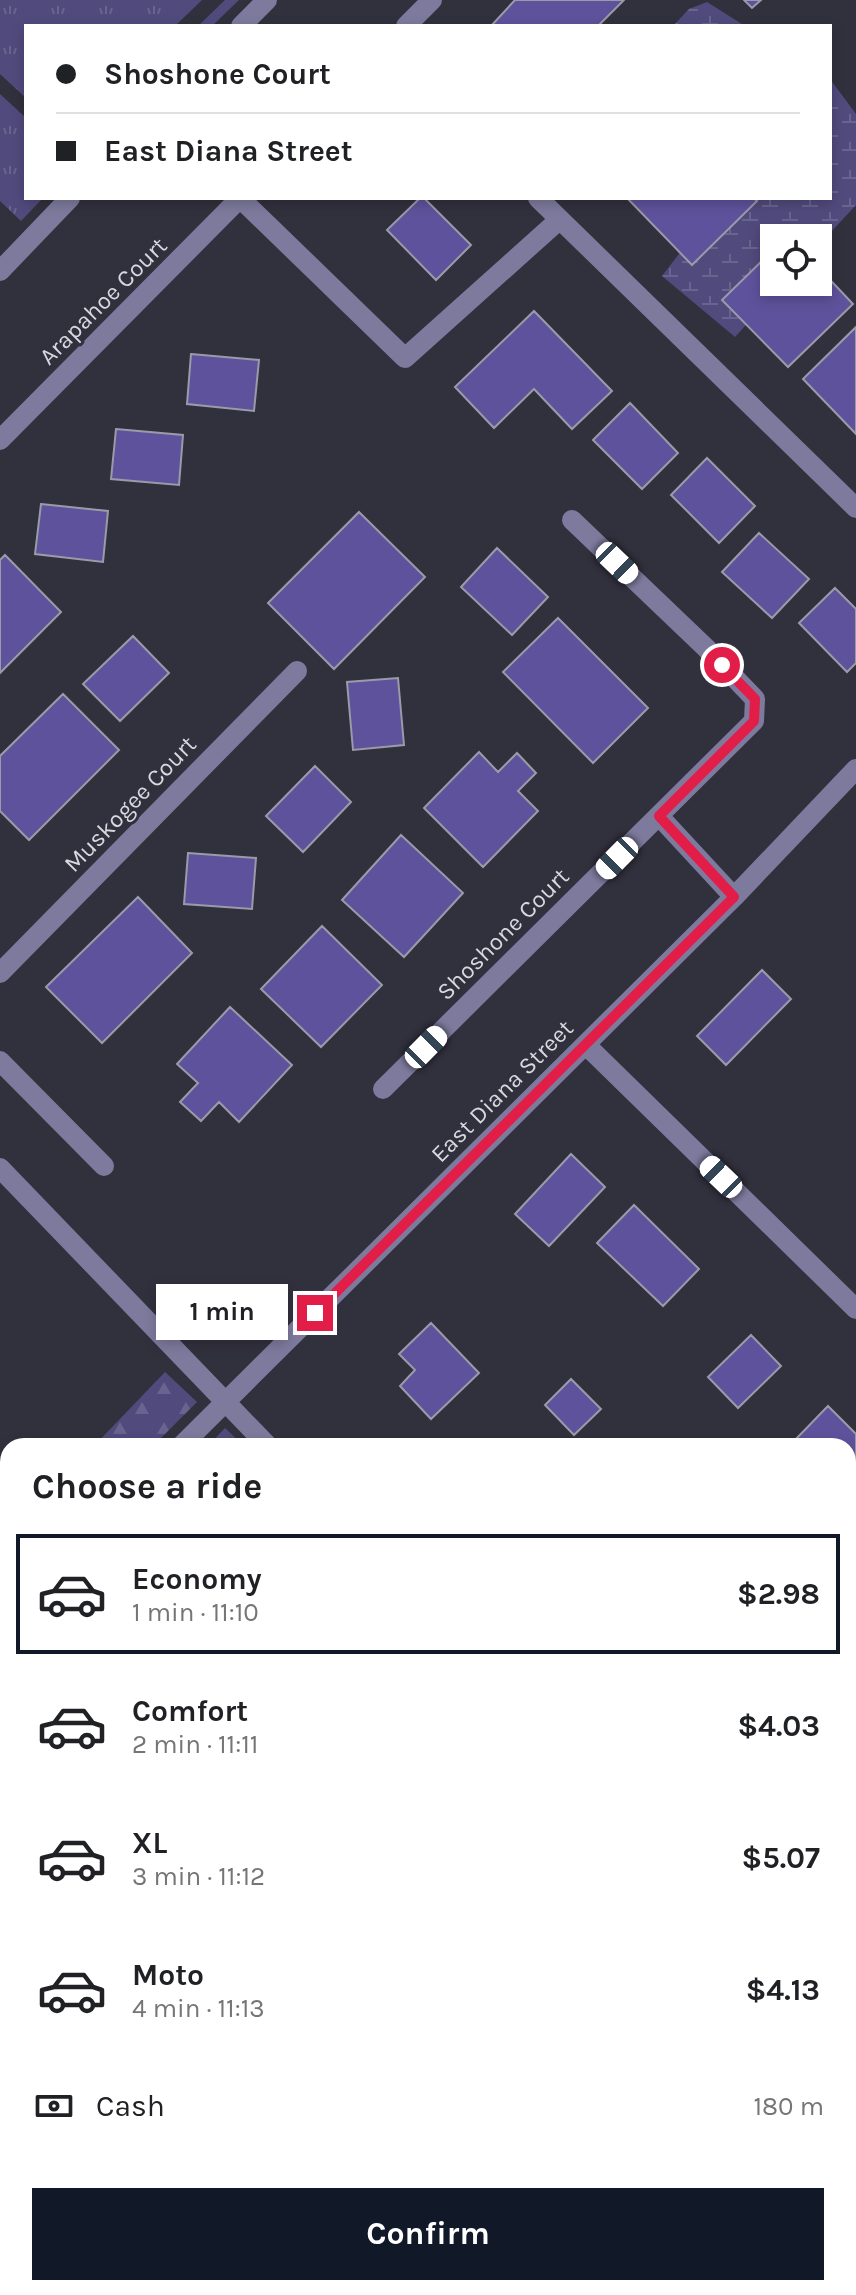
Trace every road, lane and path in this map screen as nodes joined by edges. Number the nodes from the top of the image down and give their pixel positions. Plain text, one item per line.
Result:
1 (267, 0) edge
2 (432, 0) edge
3 (243, 24) edge
4 (408, 24) edge
5 (68, 200) edge
6 (239, 200) edge
7 (243, 200) edge
8 (540, 200) edge
9 (559, 220) junction
10 (0, 271) edge
11 (0, 440) edge
12 (856, 508) edge
13 (572, 520) dead end
14 (297, 671) dead end
15 (856, 769) edge
16 (659, 816) junction
17 (734, 897) junction
18 (0, 973) edge
19 (586, 1045) junction
20 (0, 1061) edge
21 (383, 1089) dead end
22 (104, 1166) dead end
23 (0, 1168) edge
24 (856, 1309) edge
25 (224, 1402) junction
26 (189, 1438) edge
27 (260, 1438) edge

1 - 3 street
2 - 4 street
5 - 10 street
6 - 11 street, Arapahoe Court
7 - 9 street
8 - 9 street
9 - 12 street
13 - 16 street, Shoshone Court
14 - 18 street, Muskogee Court
15 - 17 street, East Diana Street
16 - 17 street
16 - 21 street, Shoshone Court
17 - 19 street, East Diana Street
19 - 24 street
19 - 25 street, East Diana Street
20 - 22 street
23 - 25 street
25 - 26 street, East Diana Street
25 - 27 street

